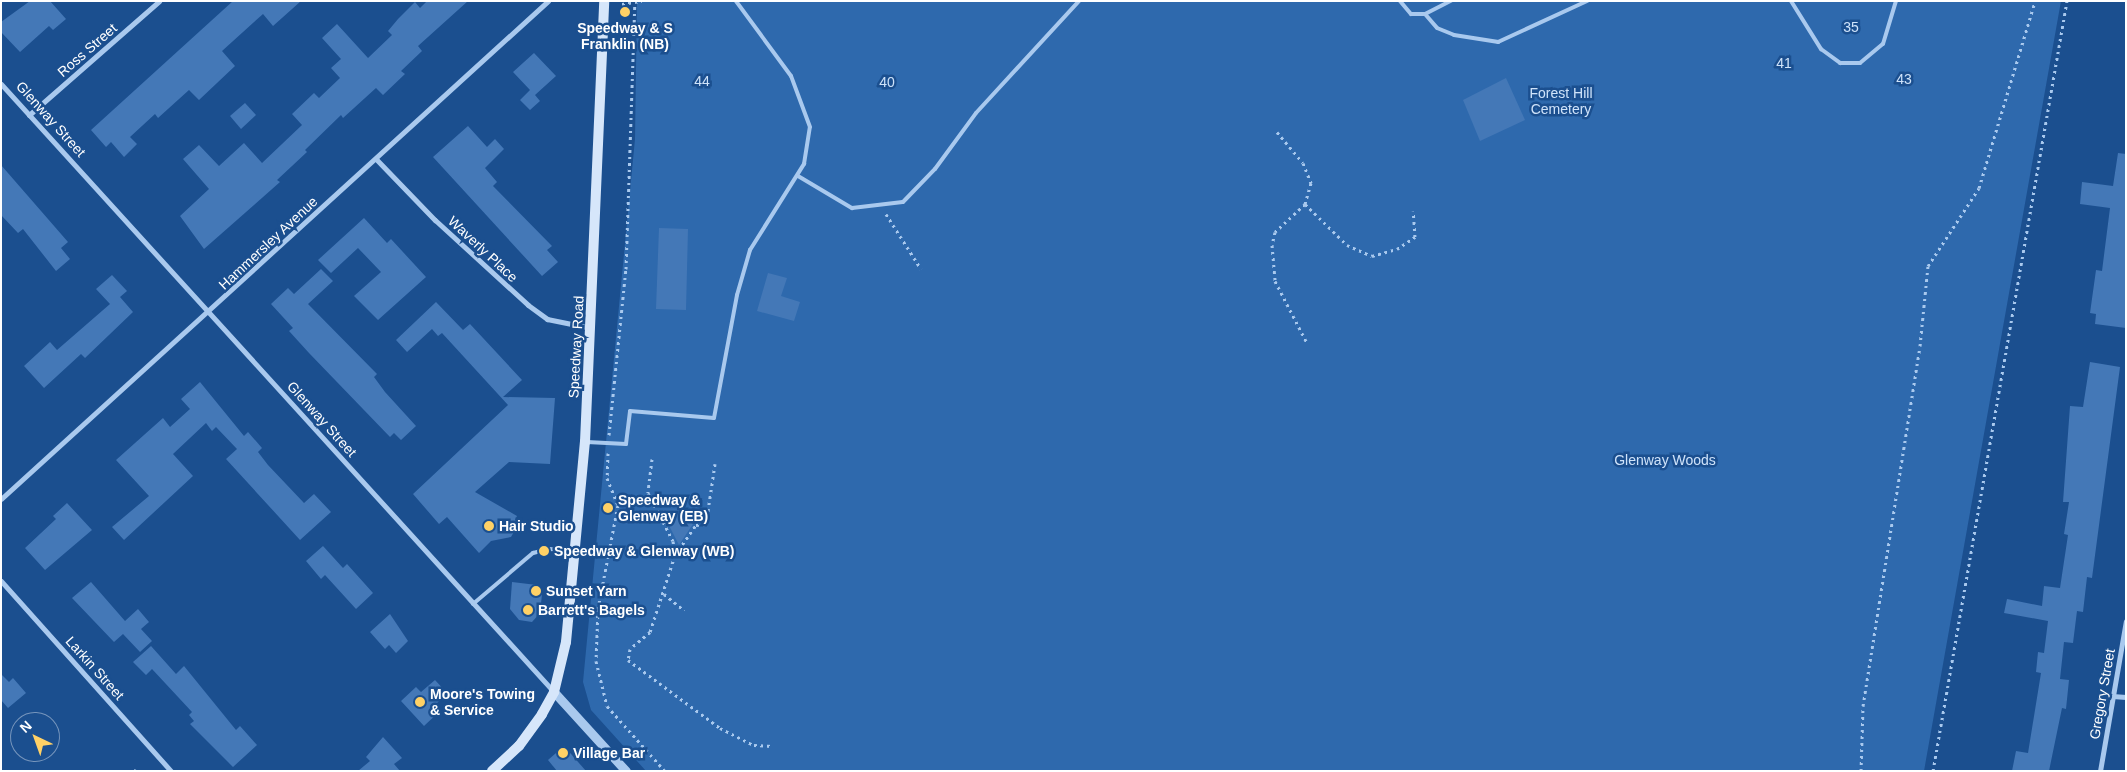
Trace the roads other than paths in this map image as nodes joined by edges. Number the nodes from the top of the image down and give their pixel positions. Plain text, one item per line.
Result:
1 (159, 1) edge
2 (548, 1) edge
3 (604, 1) edge
4 (736, 1) edge
5 (1079, 1) edge
6 (1400, 1) edge
7 (1451, 1) edge
8 (1588, 1) edge
9 (1792, 1) edge
10 (1896, 1) edge
11 (1425, 14) junction
12 (1, 84) edge
13 (30, 115) junction
14 (376, 159) junction
15 (798, 176) junction
16 (208, 314) junction
17 (591, 328) junction
18 (585, 442) junction
19 (1, 499) edge
20 (576, 551) junction
21 (1, 581) edge
22 (472, 604) junction
23 (2126, 621) edge
24 (554, 692) junction
25 (2112, 696) junction
26 (2126, 697) edge
27 (171, 771) edge
28 (492, 771) edge
29 (626, 771) edge
30 (2100, 771) edge

1 - 13 street, Ross Street
2 - 14 street, Hammersley Avenue
3 - 17 main road, Speedway Road
4 - 15 lane
5 - 15 lane
6 - 11 lane
7 - 11 lane
8 - 11 lane
9 - 10 lane
12 - 13 street, Glenway Street
13 - 16 street, Glenway Street
14 - 16 street, Hammersley Avenue
14 - 17 street, Waverly Place
15 - 18 lane
16 - 19 street, Hammersley Avenue
16 - 22 street, Glenway Street
17 - 18 main road, Speedway Road
18 - 20 main road, Speedway Road
20 - 22 lane
20 - 24 main road, Speedway Road
21 - 27 street, Larkin Street
22 - 24 street, Glenway Street
23 - 25 street, Gregory Street
24 - 28 main road, Speedway Road
24 - 29 street, Glenway Street
25 - 26 street
25 - 30 street, Gregory Street

